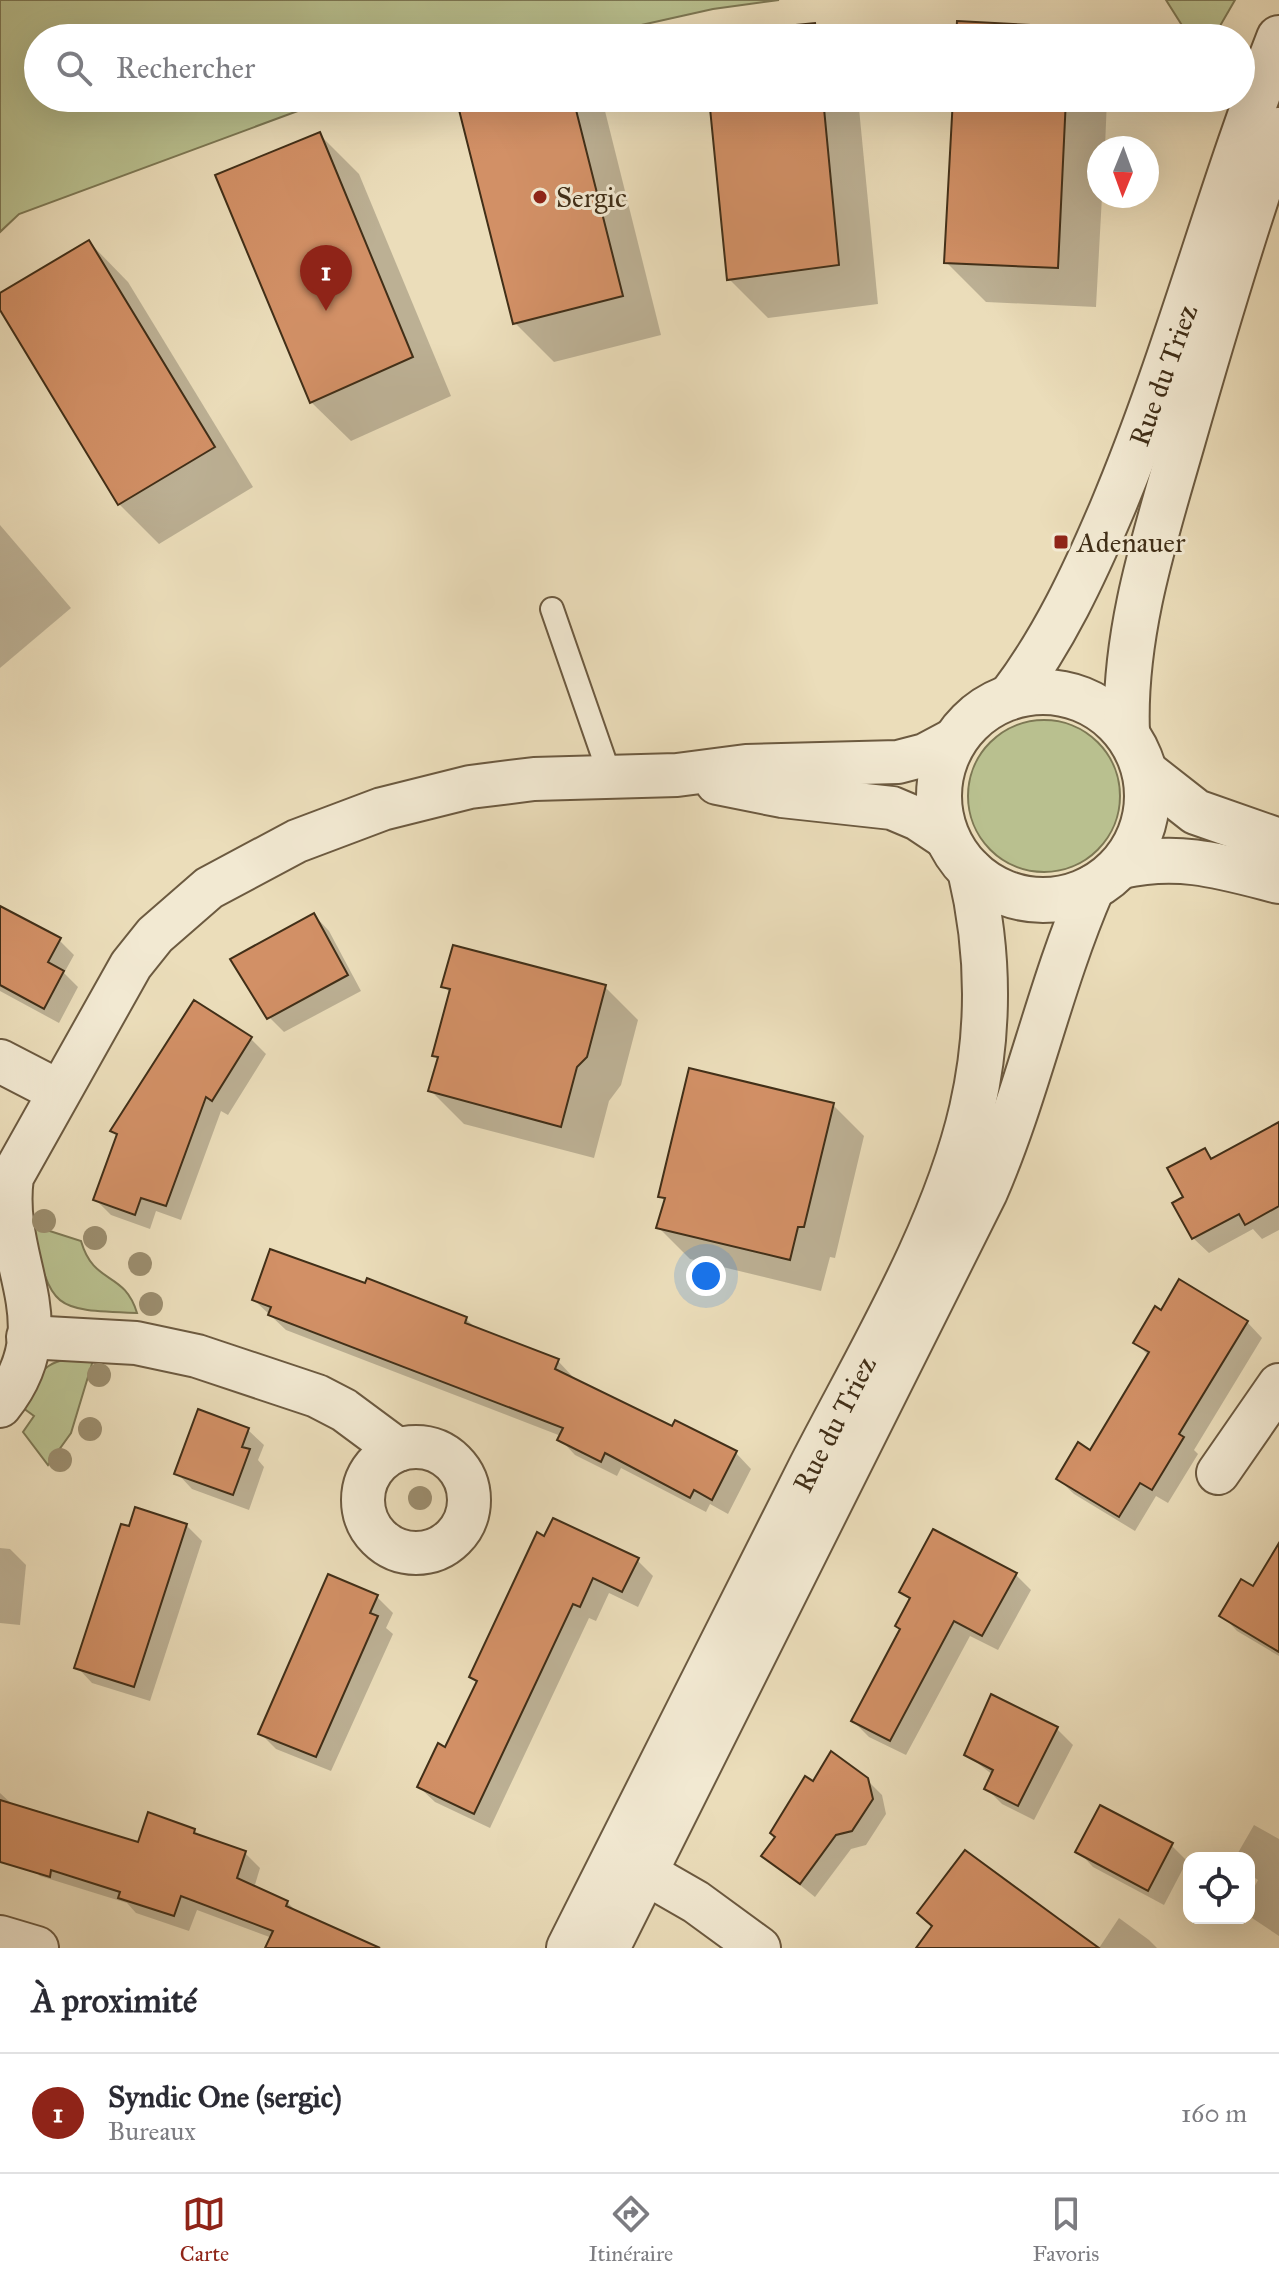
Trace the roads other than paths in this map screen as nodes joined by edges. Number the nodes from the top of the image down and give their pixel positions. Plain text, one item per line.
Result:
1 (1279, 38) edge
2 (1255, 109) edge
3 (1254, 112) edge
4 (1279, 130) edge
5 (552, 609) dead end
6 (1011, 696) junction
7 (1127, 733) junction
8 (955, 739) junction
9 (1145, 772) junction
10 (677, 775) junction
11 (610, 776) junction
12 (1279, 841) edge
13 (959, 854) junction
14 (1106, 877) junction
15 (1279, 881) edge
16 (0, 1061) edge
17 (58, 1091) junction
18 (28, 1337) junction
19 (1279, 1385) edge
20 (0, 1406) edge
21 (398, 1450) dead end
22 (1218, 1473) dead end
23 (631, 1864) junction
24 (0, 1937) edge
25 (37, 1948) edge
26 (569, 1948) edge
27 (607, 1948) edge
28 (759, 1948) edge

1 - 2 street, Rue du Triez
3 - 6 street, Rue du Triez
4 - 7 street, Rue du Triez
5 - 11 lane
6 - 7 street
6 - 8 street
7 - 9 street
8 - 10 street
8 - 13 street
9 - 12 street
9 - 14 street
10 - 11 street
10 - 13 street
11 - 17 street
13 - 14 street
13 - 23 street, Rue du Triez
14 - 15 street
14 - 23 street, Rue du Triez
16 - 17 street
17 - 18 street
18 - 20 street
18 - 21 street
19 - 22 street
23 - 26 street, Rue du Triez
23 - 27 street, Rue du Triez
23 - 28 street
24 - 25 street

